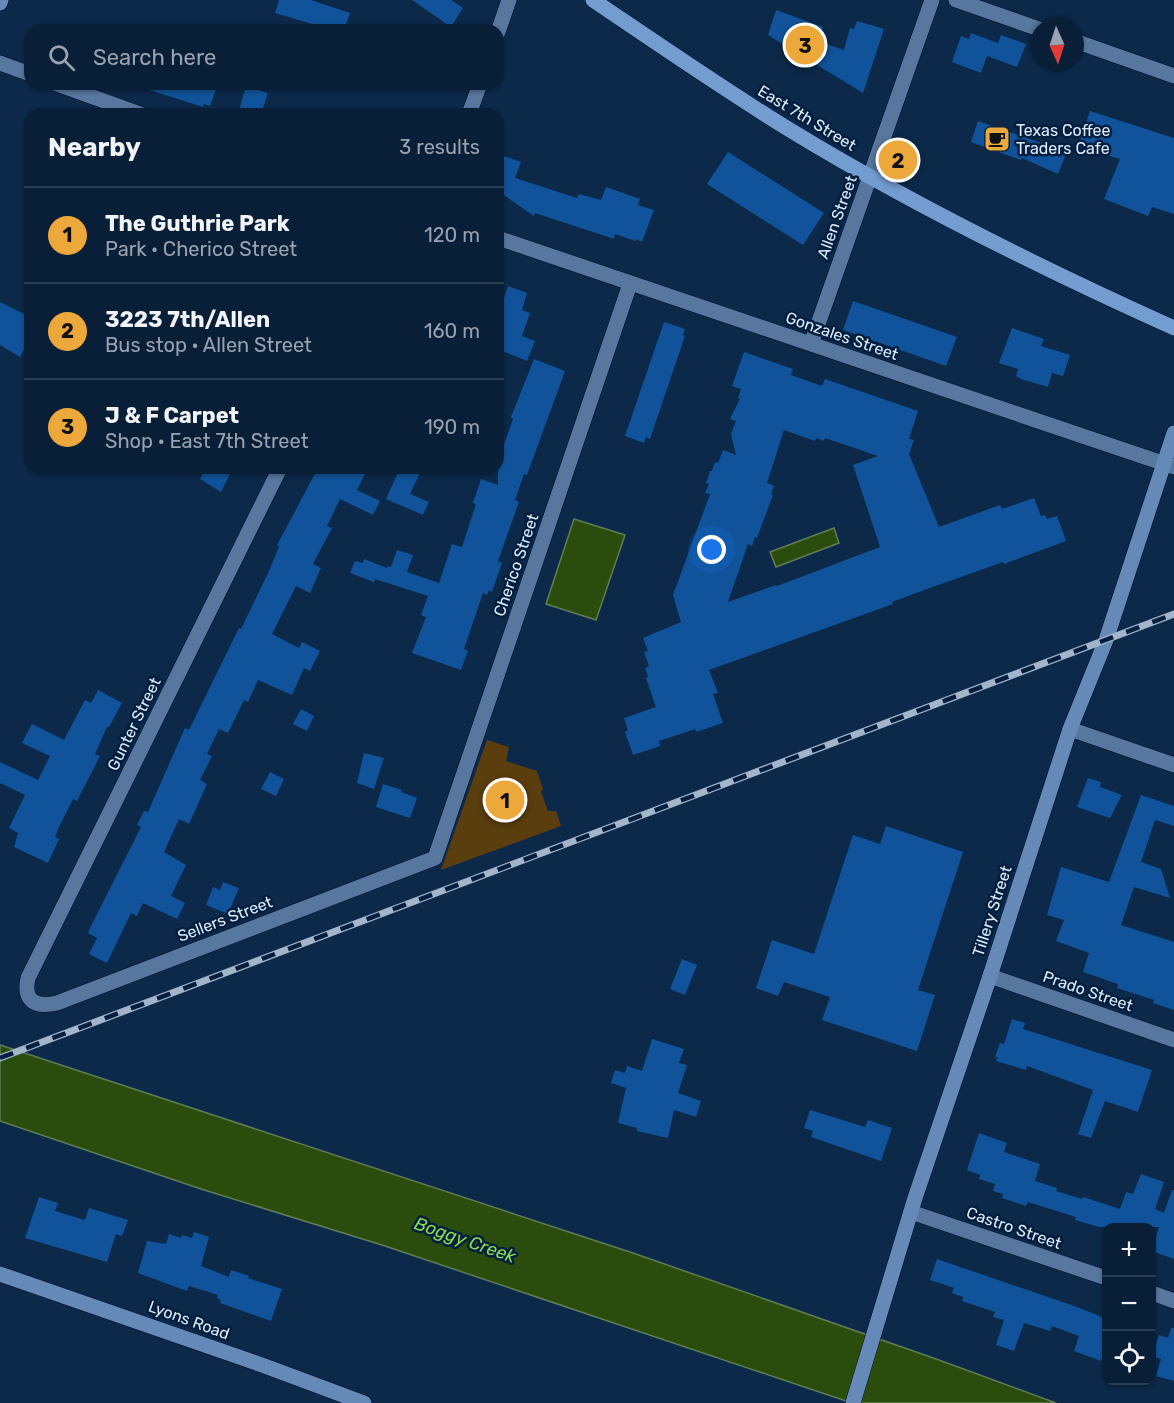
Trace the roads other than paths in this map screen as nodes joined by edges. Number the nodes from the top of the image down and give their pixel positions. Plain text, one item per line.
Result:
1 (509, 0) edge
2 (592, 0) edge
3 (932, 0) edge
4 (956, 0) edge
5 (501, 24) edge
6 (1030, 26) edge
7 (1084, 44) edge
8 (0, 63) edge
9 (24, 72) edge
10 (1174, 76) edge
11 (74, 90) edge
12 (478, 90) edge
13 (123, 108) edge
14 (471, 108) edge
15 (871, 177) junction
16 (504, 240) edge
17 (630, 284) junction
18 (1174, 328) edge
19 (811, 344) junction
20 (1174, 433) edge
21 (1169, 466) edge
22 (277, 474) edge
23 (1070, 729) junction
24 (1174, 765) edge
25 (435, 858) joint
26 (990, 976) junction
27 (28, 998) joint
28 (1174, 1040) edge
29 (911, 1212) junction
30 (0, 1274) edge
31 (1104, 1277) edge
32 (1156, 1294) edge
33 (1174, 1301) edge
34 (364, 1403) edge
35 (853, 1403) edge

1 - 5 street
2 - 15 main road, East 7th Street
3 - 15 street, Allen Street
4 - 6 street
7 - 10 street
8 - 9 street
11 - 13 street
12 - 14 street
15 - 18 main road, East 7th Street
15 - 19 street, Allen Street
16 - 17 street, Gonzales Street
17 - 19 street, Gonzales Street
17 - 25 street, Cherico Street
19 - 21 street, Gonzales Street
20 - 21 street, Tillery Street
21 - 23 street, Tillery Street
22 - 27 street, Gunter Street
23 - 24 street
23 - 26 street, Tillery Street
25 - 27 street, Sellers Street
26 - 28 street, Prado Street
26 - 29 street, Tillery Street
29 - 31 street, Castro Street
29 - 35 street, Tillery Street
30 - 34 street, Lyons Road
32 - 33 street

